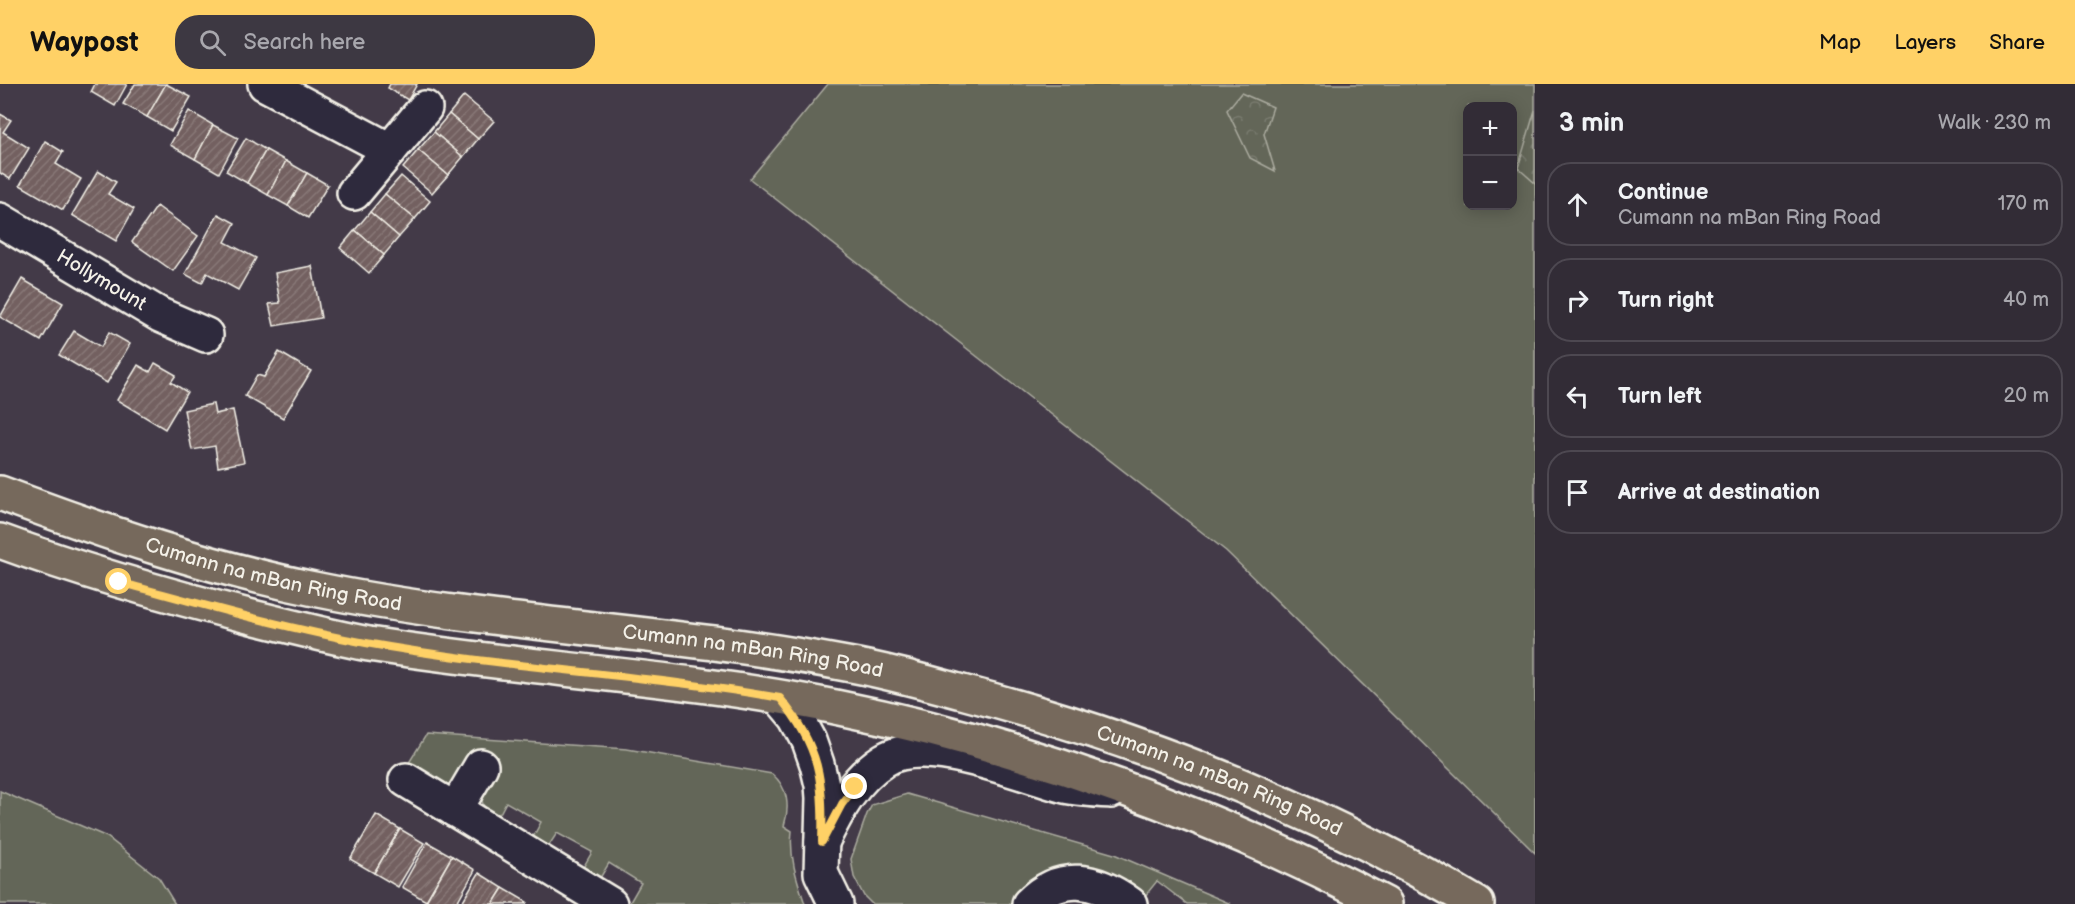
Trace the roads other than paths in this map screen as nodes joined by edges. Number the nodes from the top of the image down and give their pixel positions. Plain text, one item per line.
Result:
1 (265, 84) edge
2 (425, 108) dead end
3 (390, 150) junction
4 (354, 193) dead end
5 (0, 220) edge
6 (206, 335) dead end
7 (0, 493) edge
8 (0, 541) edge
9 (780, 698) junction
10 (481, 766) dead end
11 (406, 780) dead end
12 (1142, 795) junction
13 (455, 810) junction
14 (822, 842) junction
15 (610, 904) edge
16 (836, 904) edge
17 (1029, 904) edge
18 (1130, 904) edge
19 (1385, 904) edge
20 (1477, 904) edge

1 - 3 street
2 - 3 street
3 - 4 street
5 - 6 street, Hollymount
7 - 20 main road, Cumann na mBan Ring Road
8 - 9 main road, Cumann na mBan Ring Road
9 - 12 main road, Cumann na mBan Ring Road
9 - 14 street
10 - 13 street
11 - 13 street
12 - 14 street
12 - 19 main road, Cumann na mBan Ring Road
13 - 15 street
14 - 16 street
17 - 18 street

